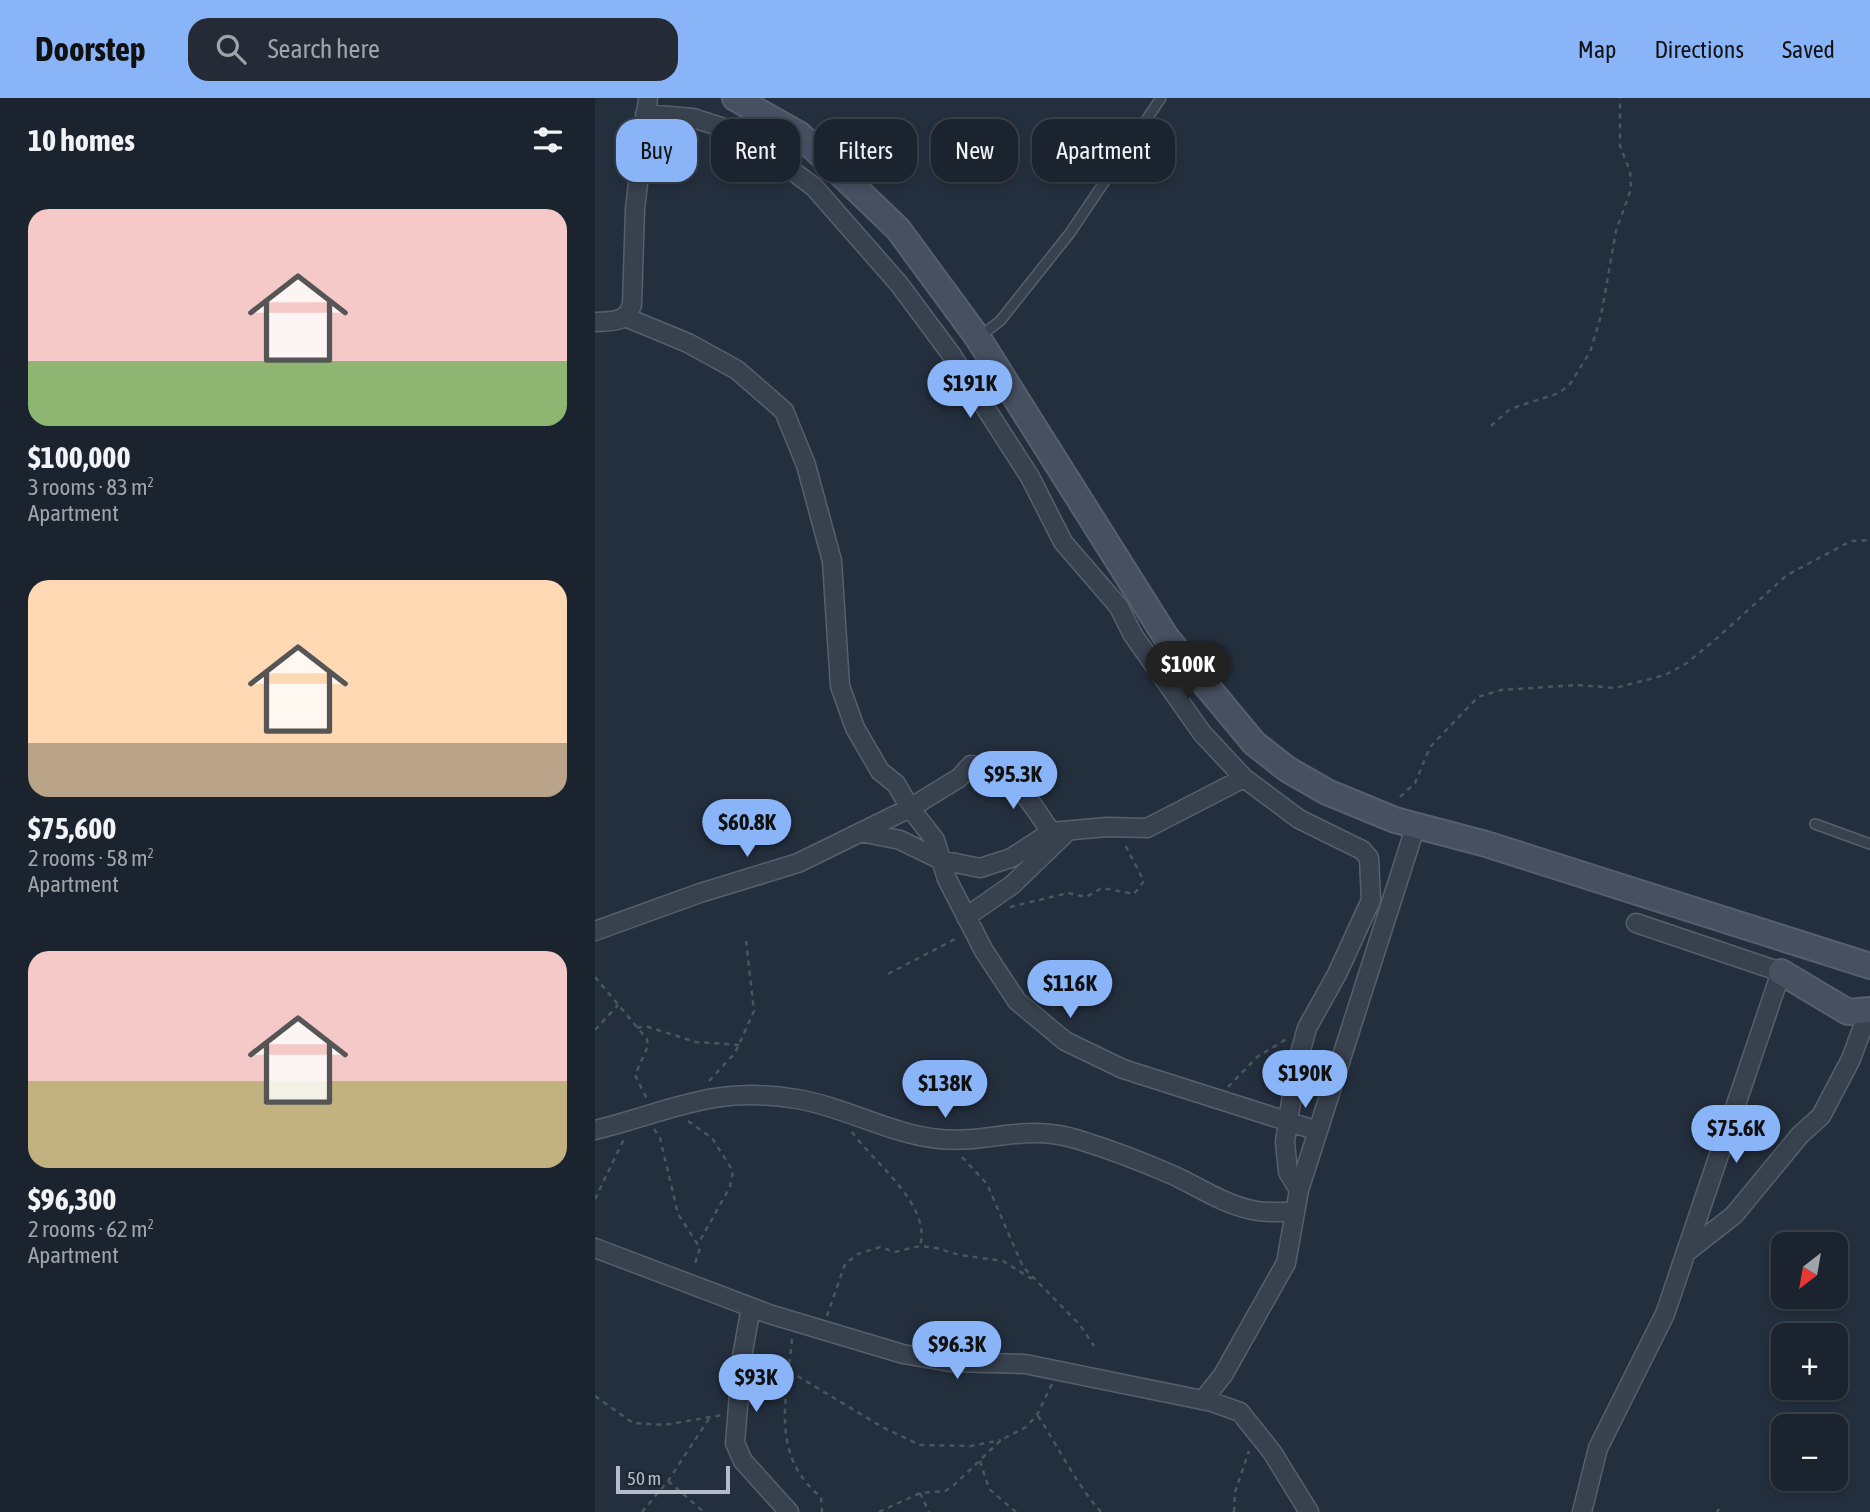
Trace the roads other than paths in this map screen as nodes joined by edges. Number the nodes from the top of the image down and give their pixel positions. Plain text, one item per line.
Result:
1 (735, 98) edge
2 (1161, 98) edge
3 (646, 106) edge
4 (625, 317) junction
5 (595, 322) edge
6 (978, 338) junction
7 (951, 354) junction
8 (1244, 778) junction
9 (910, 808) junction
10 (1815, 824) dead end
11 (1416, 825) junction
12 (1059, 831) junction
13 (861, 832) junction
14 (1870, 844) edge
15 (941, 860) junction
16 (969, 923) junction
17 (1636, 923) dead end
18 (595, 931) edge
19 (1870, 967) edge
20 (1781, 972) junction
21 (1870, 1010) edge
22 (1288, 1122) junction
23 (595, 1130) edge
24 (1318, 1131) junction
25 (1299, 1190) junction
26 (1295, 1212) junction
27 (595, 1248) edge
28 (1687, 1252) junction
29 (751, 1307) junction
30 (1203, 1400) junction
31 (789, 1512) edge
32 (1309, 1512) edge
33 (1582, 1512) edge

1 - 6 street
2 - 6 lane
3 - 4 street
3 - 7 street
4 - 5 street
4 - 9 street
6 - 7 street
6 - 11 street
7 - 8 street
8 - 12 street
8 - 22 street
9 - 12 street
9 - 13 street
9 - 15 street
10 - 14 lane
11 - 19 street
11 - 24 street
12 - 15 street
12 - 16 street
13 - 15 street
13 - 18 street
15 - 16 street
16 - 22 street
17 - 20 street
20 - 21 street
20 - 28 street
21 - 28 street
22 - 24 street
22 - 25 street
23 - 26 street
24 - 25 street
25 - 26 street
26 - 30 street
27 - 29 street
28 - 33 street
29 - 30 street
29 - 31 street
30 - 32 street

